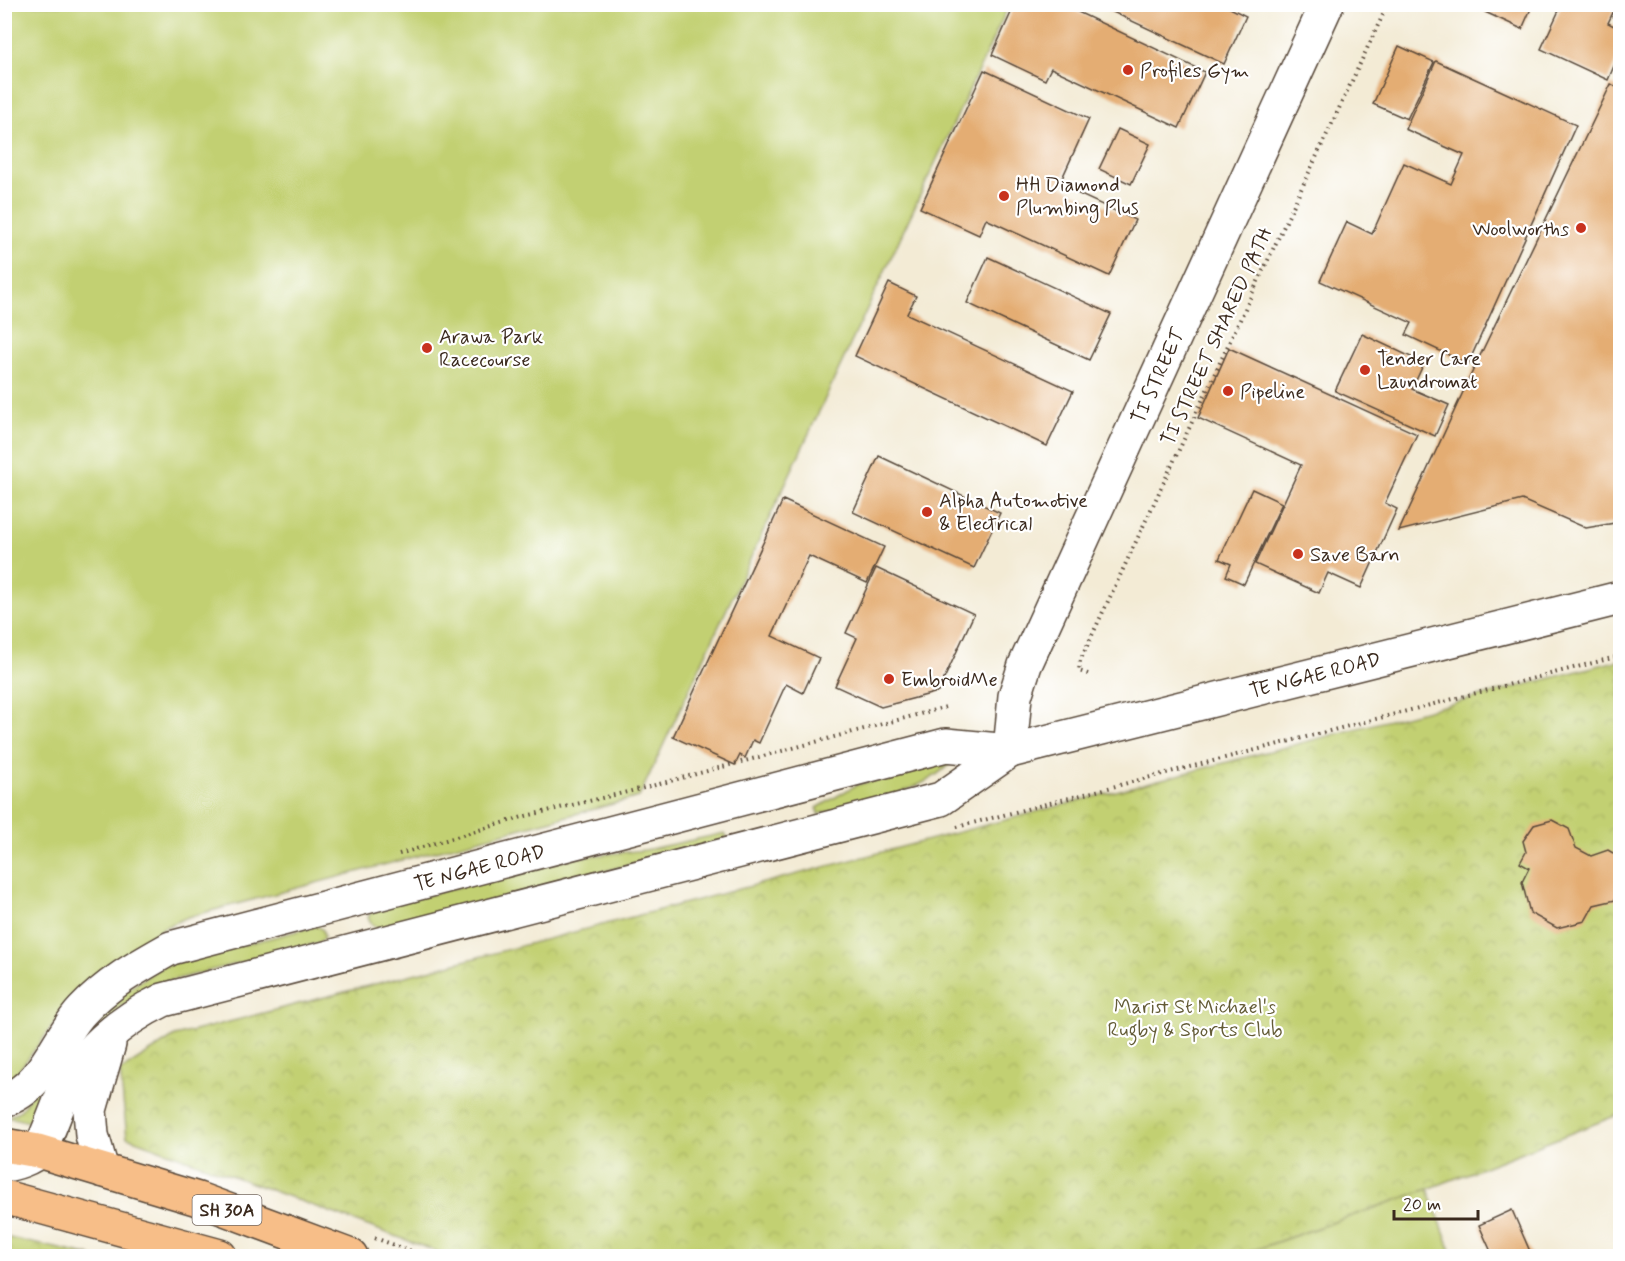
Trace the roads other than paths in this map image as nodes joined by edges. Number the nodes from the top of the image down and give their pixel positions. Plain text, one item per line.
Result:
1 (1327, 4) edge
2 (1620, 598) edge
3 (1010, 751) junction
4 (737, 801) junction
5 (751, 849) junction
6 (344, 903) junction
7 (354, 951) junction
8 (112, 1034) junction
9 (4, 1100) edge
10 (4, 1145) edge
11 (38, 1151) junction
12 (4, 1165) edge
13 (102, 1170) junction
14 (4, 1197) edge
15 (220, 1257) edge
16 (351, 1257) edge

1 - 3 street, TI STREET
2 - 3 street, TE NGAE ROAD
3 - 4 street, TE NGAE ROAD
3 - 5 street, TE NGAE ROAD
4 - 5 street
4 - 6 street, TE NGAE ROAD
5 - 7 street, TE NGAE ROAD
6 - 7 street
6 - 9 street, TE NGAE ROAD
7 - 8 street, TE NGAE ROAD
8 - 11 street, TE NGAE ROAD
8 - 13 street
10 - 11 main road, SH 30A
11 - 12 street
11 - 13 main road, SH 30A
13 - 16 main road, SH 30A
14 - 15 main road, SH 30A

